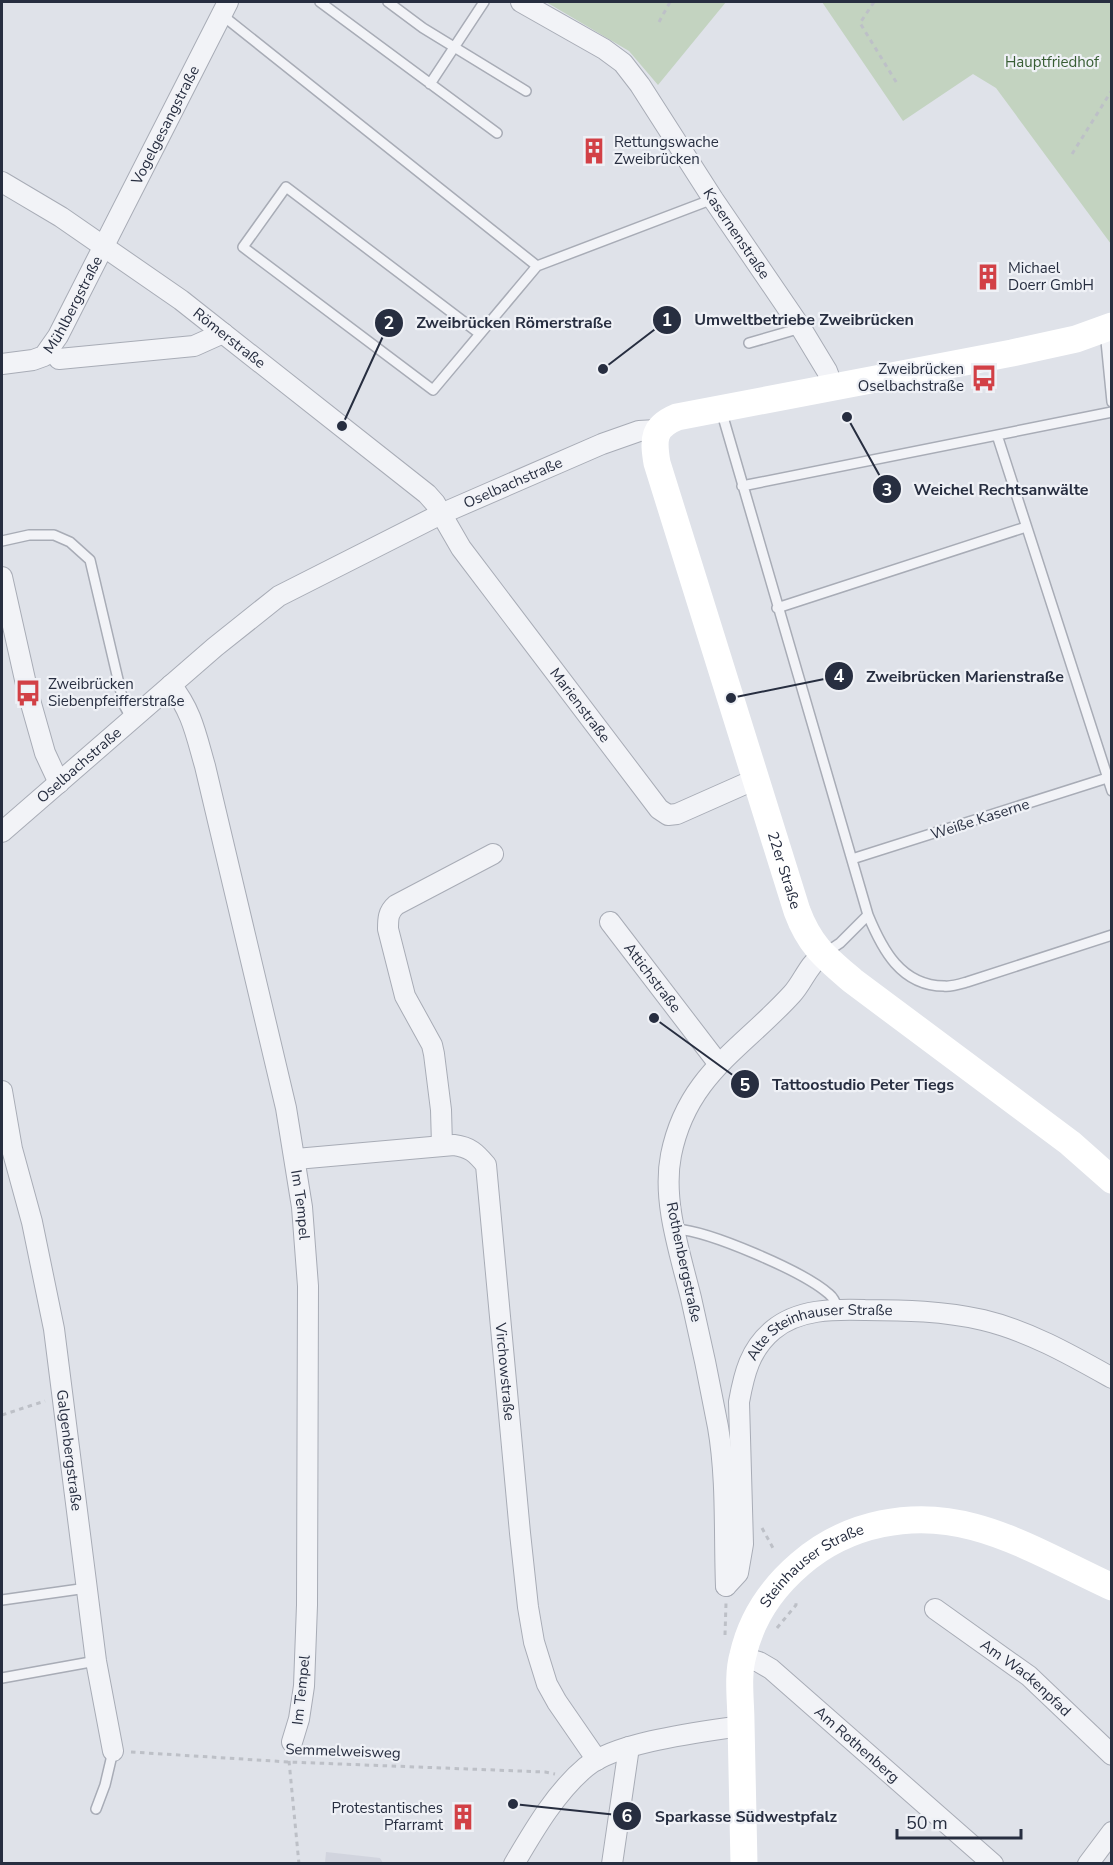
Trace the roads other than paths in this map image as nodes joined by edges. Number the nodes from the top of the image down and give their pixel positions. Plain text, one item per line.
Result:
1 (320, 2) edge
2 (388, 2) edge
3 (484, 2) edge
4 (521, 2) edge
5 (225, 8) edge
6 (454, 48) junction
7 (430, 84) junction
8 (526, 92) dead end
9 (497, 133) dead end
10 (2, 182) edge
11 (713, 199) junction
12 (104, 247) junction
13 (537, 266) junction
14 (801, 328) junction
15 (1108, 328) edge
16 (223, 333) junction
17 (480, 334) junction
18 (748, 343) dead end
19 (59, 358) dead end
20 (2, 364) edge
21 (833, 387) junction
22 (1112, 402) edge
23 (720, 408) junction
24 (1112, 412) edge
25 (657, 430) junction
26 (997, 435) junction
27 (742, 486) junction
28 (441, 514) junction
29 (1026, 527) junction
30 (2, 541) edge
31 (2, 578) edge
32 (777, 608) junction
33 (171, 685) junction
34 (132, 720) junction
35 (756, 778) junction
36 (1107, 778) junction
37 (59, 783) junction
38 (1112, 791) edge
39 (2, 832) edge
40 (493, 854) dead end
41 (852, 859) junction
42 (868, 915) junction
43 (610, 922) dead end
44 (1112, 935) edge
45 (822, 954) junction
46 (718, 1064) junction
47 (2, 1092) edge
48 (442, 1145) junction
49 (296, 1159) junction
50 (1112, 1180) edge
51 (676, 1229) junction
52 (838, 1309) junction
53 (1112, 1378) edge
54 (726, 1586) joint
55 (1112, 1587) edge
56 (87, 1588) junction
57 (2, 1600) edge
58 (935, 1609) dead end
59 (733, 1647) junction
60 (96, 1661) junction
61 (2, 1678) edge
62 (741, 1726) junction
63 (292, 1742) road end
64 (629, 1748) junction
65 (113, 1751) joint
66 (1112, 1755) edge
67 (597, 1760) junction
68 (96, 1809) dead end
69 (1112, 1832) edge
70 (514, 1863) edge
71 (612, 1863) edge
72 (744, 1863) edge
73 (993, 1863) edge
74 (1088, 1863) edge

1 - 7 lane
2 - 6 lane
3 - 6 lane
4 - 11 street, Kasernenstraße
5 - 12 street, Vogelgesangstraße
5 - 13 lane
6 - 7 lane
6 - 8 lane
7 - 9 lane
10 - 12 street, Römerstraße
11 - 13 lane
11 - 14 street, Kasernenstraße
12 - 16 street, Römerstraße
12 - 20 street, Mühlbergstraße
13 - 17 lane
14 - 18 lane
14 - 21 street, Kasernenstraße
15 - 21 street, Oselbachstraße
15 - 22 lane
16 - 19 street, Mühlbergstraße
16 - 28 street, Römerstraße
17 - 17 lane
21 - 23 street, Oselbachstraße
23 - 25 street, Oselbachstraße
23 - 27 lane
24 - 26 lane
25 - 28 street, Oselbachstraße
25 - 35 street, 22er Straße
26 - 27 lane
26 - 29 lane
27 - 32 lane
28 - 33 street, Oselbachstraße
28 - 35 street, Marienstraße
29 - 32 lane
29 - 36 lane
30 - 34 lane
31 - 37 street
32 - 41 lane
33 - 34 street, Oselbachstraße
33 - 49 street, Im Tempel
34 - 37 street, Oselbachstraße
35 - 45 street, 22er Straße
36 - 38 lane
36 - 41 lane, Weiße Kaserne
37 - 39 street, Oselbachstraße
40 - 48 street
41 - 42 lane
42 - 44 lane
42 - 45 lane
43 - 46 street, Attichstraße
45 - 46 street, Rothenbergstraße
45 - 50 street, 22er Straße
46 - 51 street, Rothenbergstraße
47 - 56 street, Galgenbergstraße
48 - 49 street, Virchowstraße
48 - 67 street, Virchowstraße
49 - 63 street, Im Tempel
51 - 52 lane
51 - 54 street, Rothenbergstraße
52 - 53 street, Alte Steinhauser Straße
52 - 54 street, Alte Steinhauser Straße
55 - 59 street, Steinhauser Straße
56 - 57 lane
56 - 60 street, Galgenbergstraße
58 - 66 street, Am Wackenpfad
59 - 62 street, Steinhauser Straße
59 - 73 street, Am Rothenberg
60 - 61 lane
60 - 65 street, Galgenbergstraße
62 - 64 street
62 - 72 street, Steinhauser Straße
64 - 67 street
64 - 71 street
65 - 68 lane, Galgenbergstraße
67 - 70 street
69 - 74 street

